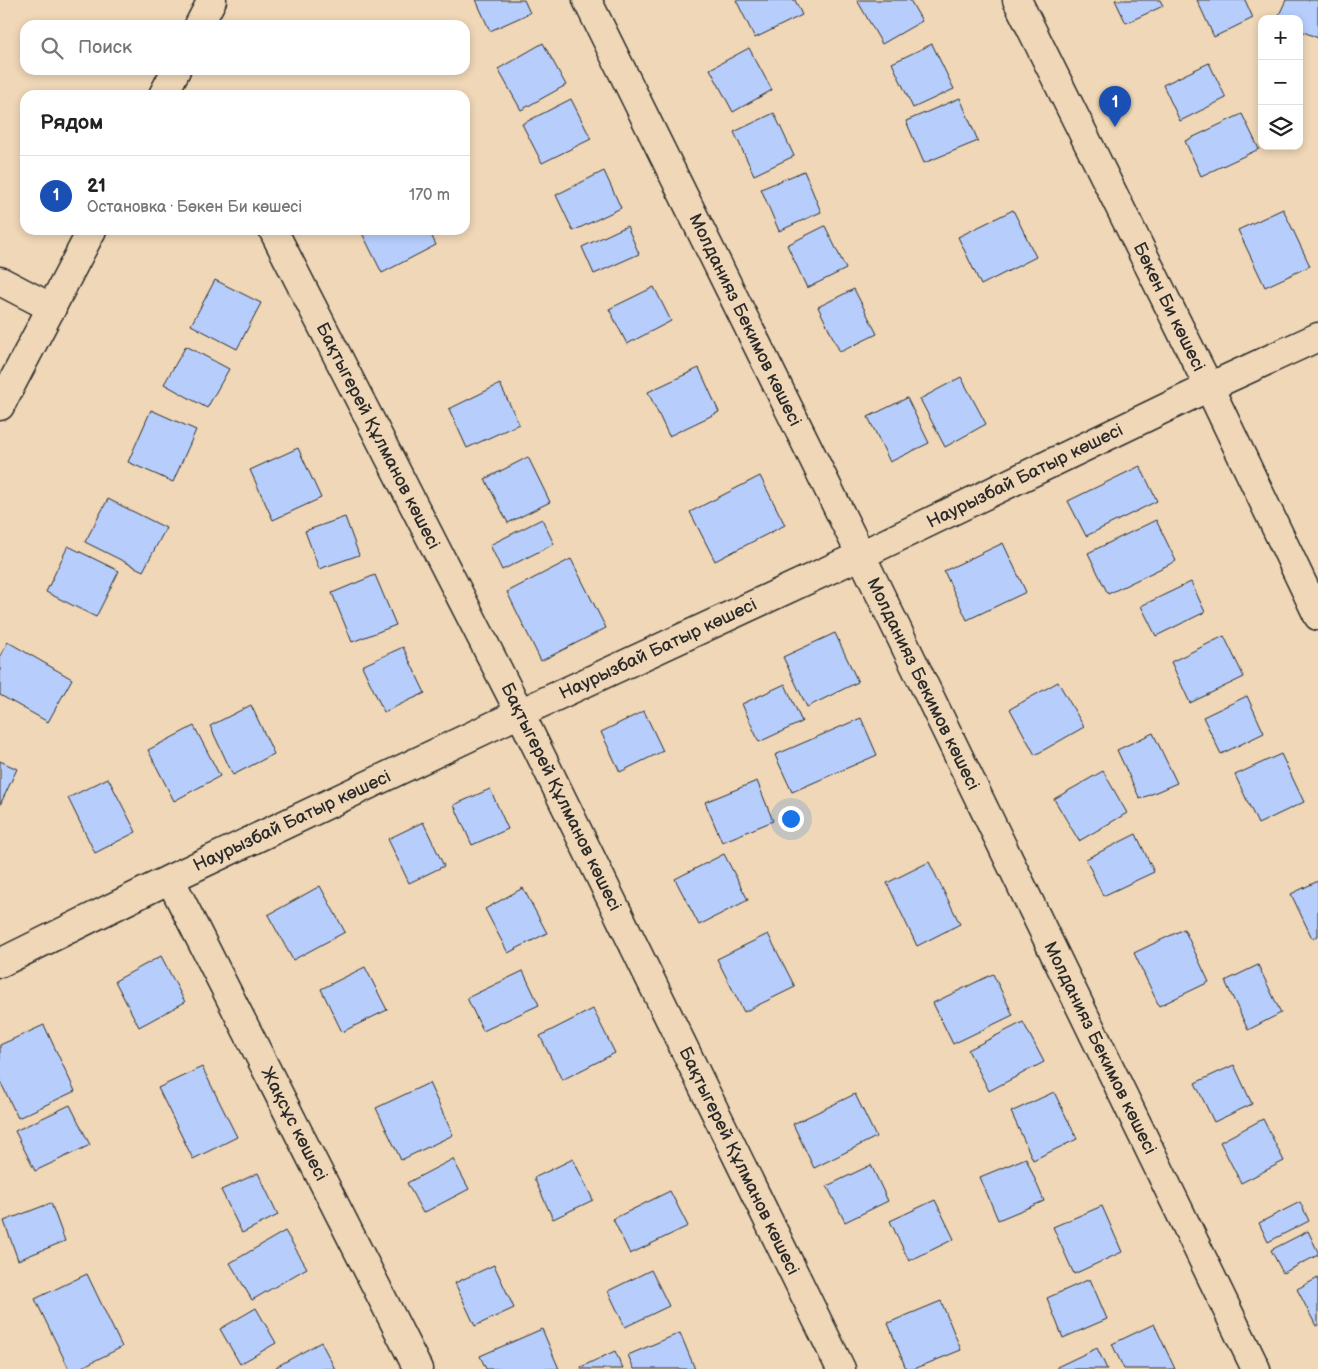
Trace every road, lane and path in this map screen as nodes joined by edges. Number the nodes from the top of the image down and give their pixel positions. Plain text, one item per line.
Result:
1 (212, 0) edge
2 (587, 0) edge
3 (1017, 0) edge
4 (202, 20) edge
5 (173, 75) edge
6 (166, 90) edge
7 (89, 235) edge
8 (276, 235) edge
9 (0, 281) edge
10 (52, 308) junction
11 (1318, 337) edge
12 (1209, 387) junction
13 (0, 406) edge
14 (861, 555) junction
15 (1318, 616) edge
16 (520, 713) junction
17 (170, 879) junction
18 (0, 963) edge
19 (418, 1369) edge
20 (840, 1369) edge
21 (1256, 1369) edge

1 - 4 street
2 - 14 street, Молданияз Бекимов көшесі
3 - 12 street, Бөкен Би көшесі
5 - 6 street
7 - 10 street
8 - 16 street, Бақтыгерей Құлманов көшесі
9 - 10 street
10 - 13 street
11 - 12 street, Наурызбай Батыр көшесі
12 - 14 street, Наурызбай Батыр көшесі
12 - 15 street, Бөкен Би көшесі
14 - 16 street, Наурызбай Батыр көшесі
14 - 21 street, Молданияз Бекимов көшесі
16 - 17 street, Наурызбай Батыр көшесі
16 - 20 street, Бақтыгерей Құлманов көшесі
17 - 18 street, Наурызбай Батыр көшесі
17 - 19 street, Жақсұс көшесі

